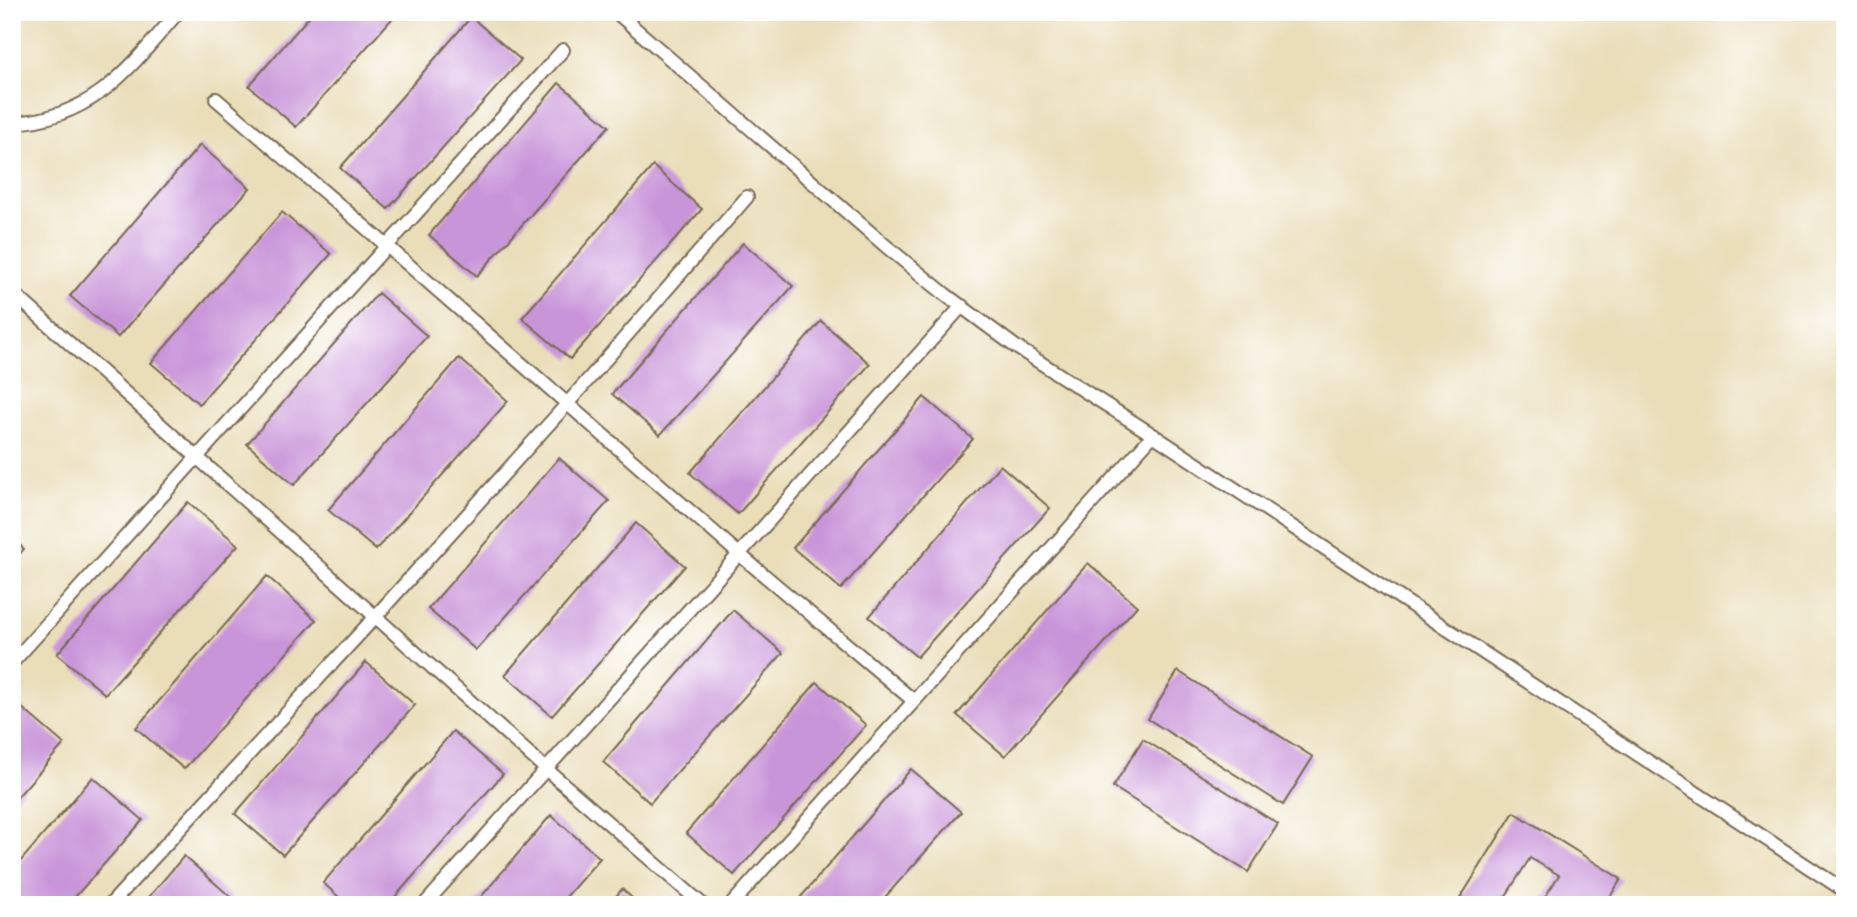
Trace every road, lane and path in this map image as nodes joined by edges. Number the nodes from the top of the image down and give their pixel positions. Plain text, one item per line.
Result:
1 (178, 12) edge
2 (616, 12) edge
3 (563, 50) dead end
4 (216, 99) dead end
5 (12, 123) edge
6 (747, 197) dead end
7 (387, 246) junction
8 (14, 296) edge
9 (962, 306) junction
10 (567, 404) junction
11 (1153, 435) junction
12 (197, 458) junction
13 (739, 554) junction
14 (375, 617) junction
15 (12, 663) edge
16 (914, 701) junction
17 (546, 769) junction
18 (1845, 891) edge
19 (110, 905) edge
20 (424, 905) edge
21 (703, 905) edge
22 (732, 905) edge

1 - 5 lane
2 - 9 lane
3 - 7 lane
4 - 7 lane
6 - 10 lane
7 - 10 lane
7 - 12 lane
8 - 12 lane
9 - 11 lane
9 - 13 lane
10 - 13 lane
10 - 14 lane
11 - 16 lane
11 - 18 lane
12 - 14 lane
12 - 15 lane
13 - 16 lane
13 - 17 lane
14 - 17 lane
14 - 19 lane
16 - 22 lane
17 - 20 lane
17 - 21 lane

